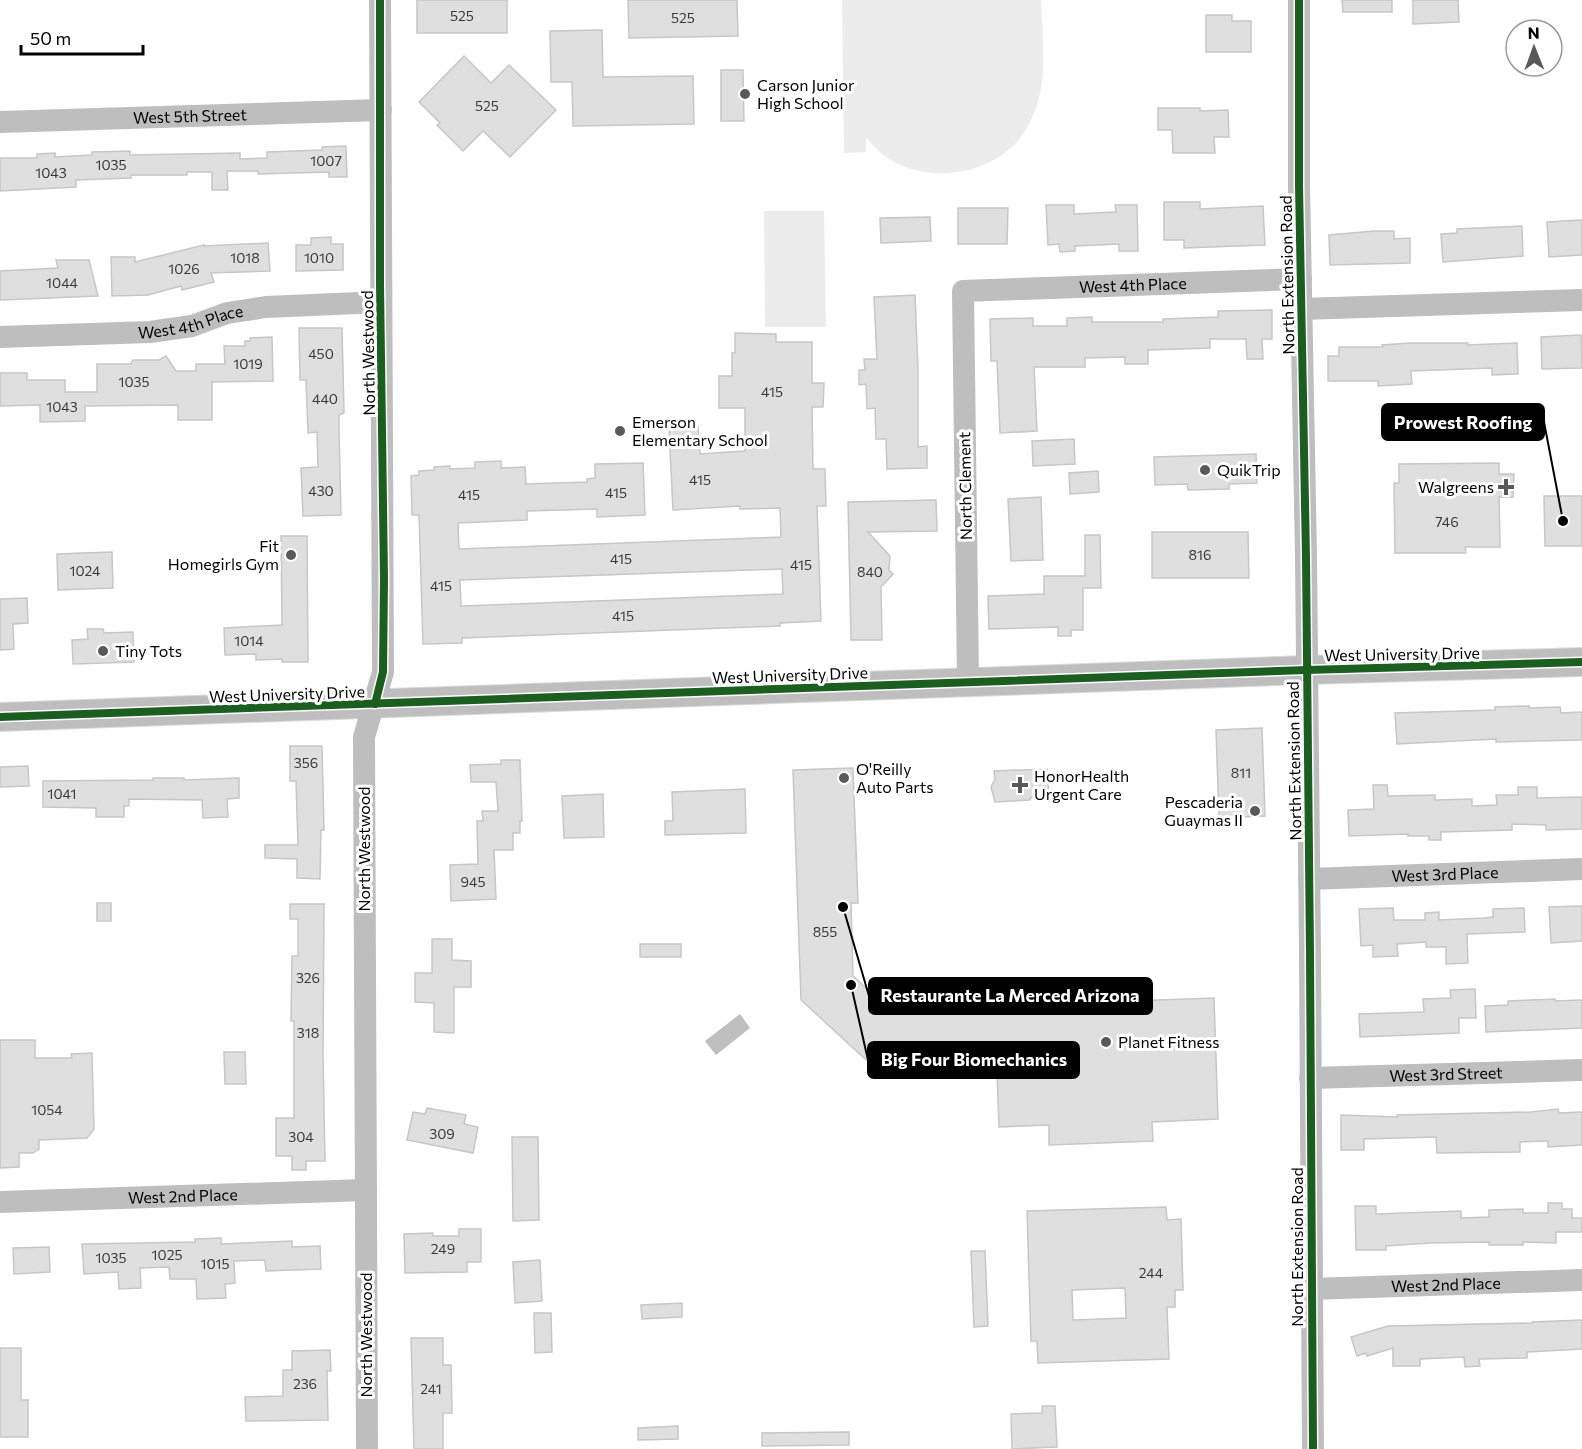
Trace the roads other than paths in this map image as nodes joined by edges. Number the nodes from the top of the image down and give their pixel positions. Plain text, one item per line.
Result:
1 (380, 0) edge
2 (1299, 0) edge
3 (381, 110) junction
4 (0, 122) edge
5 (1301, 279) junction
6 (963, 291) joint
7 (1582, 300) edge
8 (381, 302) junction
9 (1301, 309) junction
10 (0, 337) edge
11 (1582, 662) edge
12 (1307, 670) junction
13 (968, 681) junction
14 (375, 704) junction
15 (0, 717) edge
16 (1582, 869) edge
17 (1309, 879) junction
18 (1582, 1070) edge
19 (1310, 1078) junction
20 (366, 1190) junction
21 (0, 1202) edge
22 (1582, 1280) edge
23 (1311, 1289) junction
24 (367, 1449) edge
25 (1313, 1449) edge

1 - 3 street, North Westwood
2 - 5 street, North Extension Road
3 - 4 street, West 5th Street
3 - 8 street, North Westwood
5 - 6 street, West 4th Place
5 - 9 street, North Extension Road
6 - 13 street, North Clement
7 - 9 street
8 - 10 street, West 4th Place
8 - 14 street, North Westwood
9 - 12 street, North Extension Road
11 - 12 main road, West University Drive
12 - 13 main road, West University Drive
12 - 17 street, North Extension Road
13 - 14 main road, West University Drive
14 - 15 main road, West University Drive
14 - 20 street, North Westwood
16 - 17 street, West 3rd Place
17 - 19 street, North Extension Road
18 - 19 street, West 3rd Street
19 - 23 street, North Extension Road
20 - 21 street, West 2nd Place
20 - 24 street, North Westwood
22 - 23 street, West 2nd Place
23 - 25 street, North Extension Road

